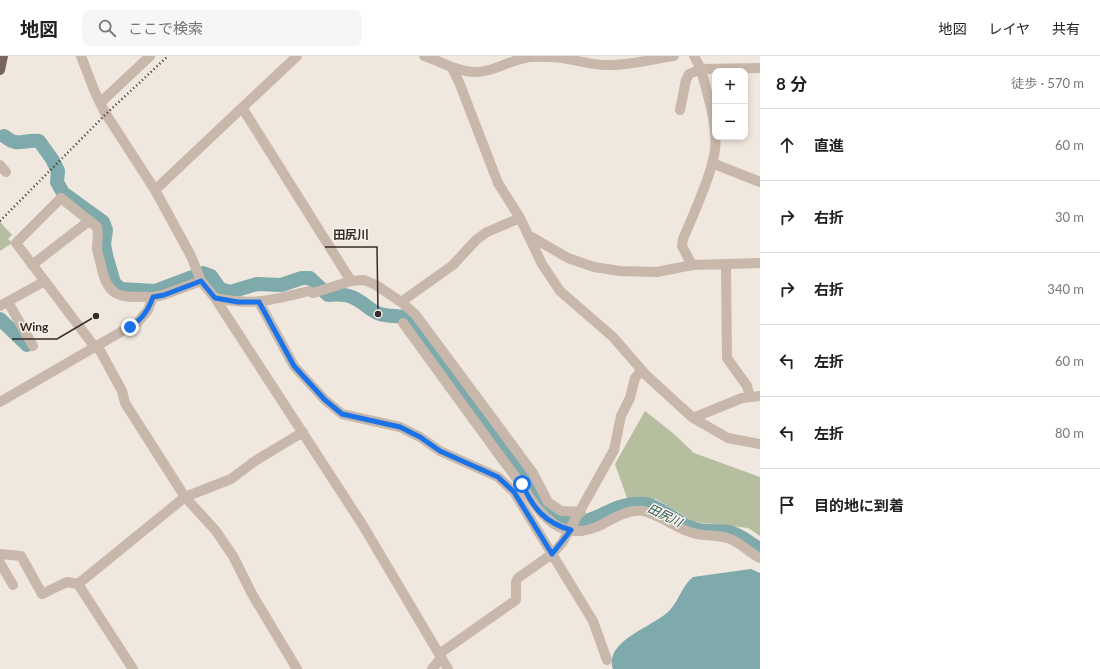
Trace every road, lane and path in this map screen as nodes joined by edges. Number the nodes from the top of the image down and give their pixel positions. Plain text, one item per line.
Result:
1 (3, 56) edge
2 (150, 56) edge
3 (297, 56) edge
4 (424, 56) edge
5 (674, 56) edge
6 (694, 56) edge
7 (82, 57) edge
8 (526, 57) edge
9 (638, 59) edge
10 (452, 68) junction
11 (760, 68) edge
12 (701, 69) junction
13 (0, 70) edge
14 (100, 103) junction
15 (242, 109) junction
16 (680, 110) dead end
17 (712, 163) junction
18 (760, 182) edge
19 (155, 190) junction
20 (520, 218) junction
21 (90, 221) junction
22 (530, 236) junction
23 (760, 263) edge
24 (726, 264) junction
25 (32, 265) junction
26 (692, 265) junction
27 (200, 280) junction
28 (45, 281) junction
29 (352, 281) junction
30 (153, 297) junction
31 (215, 298) junction
32 (259, 302) junction
33 (401, 302) junction
34 (4, 304) edge
35 (404, 323) dead end
36 (95, 345) junction
37 (33, 346) dead end
38 (641, 371) junction
39 (755, 396) edge
40 (0, 402) edge
41 (693, 418) junction
42 (303, 432) junction
43 (760, 444) edge
44 (184, 497) junction
45 (581, 512) junction
46 (571, 530) junction
47 (0, 554) edge
48 (552, 554) junction
49 (760, 558) edge
50 (0, 563) edge
51 (78, 584) junction
52 (12, 585) dead end
53 (440, 656) junction
54 (607, 660) dead end
55 (132, 669) edge
56 (297, 669) edge
57 (432, 669) edge
58 (448, 669) edge

1 - 13 main road
2 - 14 street
3 - 15 street
4 - 10 street
5 - 9 street
6 - 12 street
7 - 14 street
8 - 9 street
8 - 10 street
10 - 20 street
11 - 12 street
12 - 16 street
12 - 17 street
14 - 19 street
15 - 19 street
15 - 29 street
17 - 18 street
17 - 26 street
19 - 27 street
20 - 22 street
20 - 33 street
21 - 25 street
21 - 25 street
21 - 30 street
22 - 26 street
22 - 38 street
23 - 24 street
24 - 26 street
24 - 39 street
25 - 28 street
27 - 30 street
27 - 31 street
28 - 34 street
28 - 36 street
29 - 32 street
29 - 33 street
30 - 36 street
31 - 32 street
31 - 42 street
32 - 48 street
33 - 45 street
34 - 37 street
35 - 46 street
36 - 40 street
36 - 44 street
38 - 41 street
38 - 45 street
39 - 41 street
41 - 43 street
42 - 44 street
42 - 53 street
44 - 51 street
44 - 56 street
45 - 46 street
46 - 48 street
46 - 49 street
47 - 51 street
48 - 53 street
48 - 54 street
50 - 52 street
51 - 55 street
53 - 57 street
53 - 58 street

